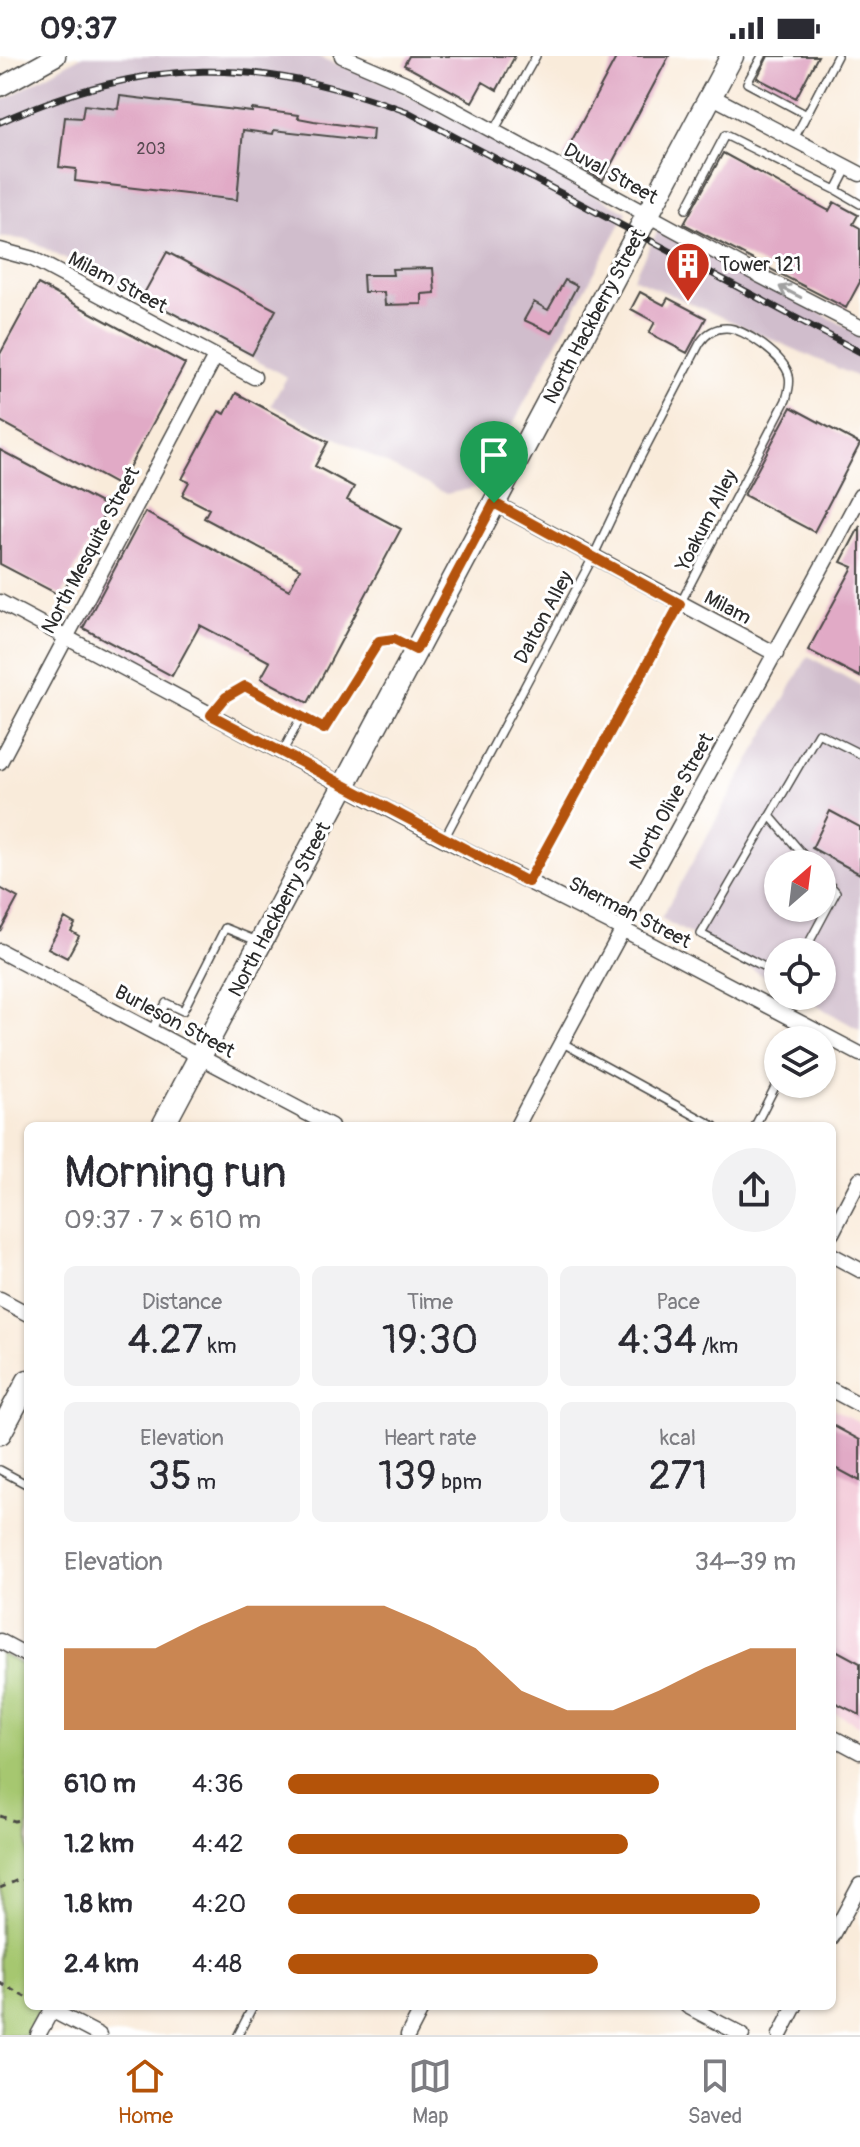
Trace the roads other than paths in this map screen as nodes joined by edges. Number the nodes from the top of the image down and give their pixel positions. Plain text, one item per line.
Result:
1 (56, 56) edge
2 (342, 56) edge
3 (536, 56) edge
4 (732, 56) edge
5 (762, 56) edge
6 (837, 56) edge
7 (377, 62) edge
8 (0, 87) edge
9 (711, 96) junction
10 (807, 115) junction
11 (494, 131) junction
12 (794, 139) junction
13 (854, 170) edge
14 (836, 190) junction
15 (860, 204) edge
16 (686, 209) dead end
17 (647, 215) junction
18 (0, 250) edge
19 (860, 327) edge
20 (761, 344) joint
21 (215, 357) junction
22 (254, 377) dead end
23 (860, 496) edge
24 (494, 503) junction
25 (593, 557) junction
26 (0, 602) edge
27 (680, 604) junction
28 (66, 637) junction
29 (416, 650) junction
30 (776, 654) junction
31 (211, 715) junction
32 (301, 717) junction
33 (282, 753) junction
34 (860, 754) edge
35 (0, 762) edge
36 (344, 786) junction
37 (770, 816) junction
38 (444, 839) junction
39 (799, 850) edge
40 (528, 882) junction
41 (622, 929) junction
42 (260, 943) junction
43 (0, 951) edge
44 (764, 967) edge
45 (804, 1025) joint
46 (151, 1031) junction
47 (561, 1042) junction
48 (860, 1054) edge
49 (200, 1057) junction
50 (769, 1098) edge
51 (165, 1122) edge
52 (323, 1122) edge
53 (519, 1122) edge
54 (707, 1122) edge
55 (757, 1122) edge
56 (860, 1179) edge
57 (836, 1225) edge
58 (836, 1257) edge
59 (860, 1270) edge
60 (0, 1299) edge
61 (24, 1312) edge
62 (24, 1388) edge
63 (836, 1392) edge
64 (860, 1405) edge
65 (0, 1433) edge
66 (0, 1470) edge
67 (24, 1483) edge
68 (0, 1641) edge
69 (24, 1654) edge
70 (836, 1739) edge
71 (860, 1752) edge
72 (860, 1885) edge
73 (836, 1930) edge
74 (51, 2010) edge
75 (55, 2010) edge
76 (251, 2010) edge
77 (421, 2010) edge
78 (695, 2010) edge
79 (793, 2010) edge
80 (38, 2035) edge
81 (99, 2035) edge
82 (238, 2035) edge
83 (408, 2035) edge
84 (742, 2035) edge
85 (780, 2035) edge

1 - 8 street
2 - 7 street, Duval Street
3 - 11 lane
4 - 9 main road, North Hackberry Street
5 - 10 lane
6 - 10 lane
7 - 11 street, Duval Street
9 - 12 street
9 - 17 main road, North Hackberry Street
10 - 12 lane
11 - 17 street, Duval Street
12 - 13 street
13 - 14 lane
14 - 15 lane
14 - 16 lane
19 -> 17 street, Duval Street
17 - 24 main road, North Hackberry Street
18 - 21 street, Milam Street
20 - 25 lane, Dalton Alley
20 - 27 lane, Yoakum Alley
21 - 22 street, Milam Street
21 - 28 street, North Mesquite Street
23 - 30 street, North Olive Street
24 - 25 street, Milam
24 - 29 main road, North Hackberry Street
25 - 27 street, Milam
25 - 38 lane, Dalton Alley
26 - 28 street, Sherman Street
27 - 30 street, Milam
27 - 40 lane, Yoakum Alley
28 - 31 street, Sherman Street
28 - 35 street, North Mesquite Street
29 - 32 lane
29 - 36 main road, North Hackberry Street
30 - 41 street, North Olive Street
31 - 32 lane
31 - 33 street, Sherman Street
32 - 33 lane
33 - 36 street, Sherman Street
34 - 37 lane
36 - 38 street, Sherman Street
36 - 42 main road, North Hackberry Street
37 - 39 lane
37 - 44 lane
38 - 40 street, Sherman Street
40 - 41 street, Sherman Street
41 - 45 street, Sherman Street
41 - 47 street, North Olive Street
42 - 46 lane
42 - 49 main road, North Hackberry Street
43 - 46 street, Burleson Street
45 - 48 street, Sherman Street
46 - 49 street, Burleson Street
47 - 53 street, North Olive Street
47 - 54 lane
49 - 51 main road, North Hackberry Street
49 - 52 street, Burleson Street
50 - 55 lane
56 - 57 street
58 - 59 street
60 - 61 street
62 - 65 main road
63 - 64 street
66 - 67 lane
68 - 69 street
70 - 71 street
72 - 73 street
74 - 80 street
75 - 81 street
76 - 82 lane
77 - 83 street
78 - 84 street
79 - 85 street

